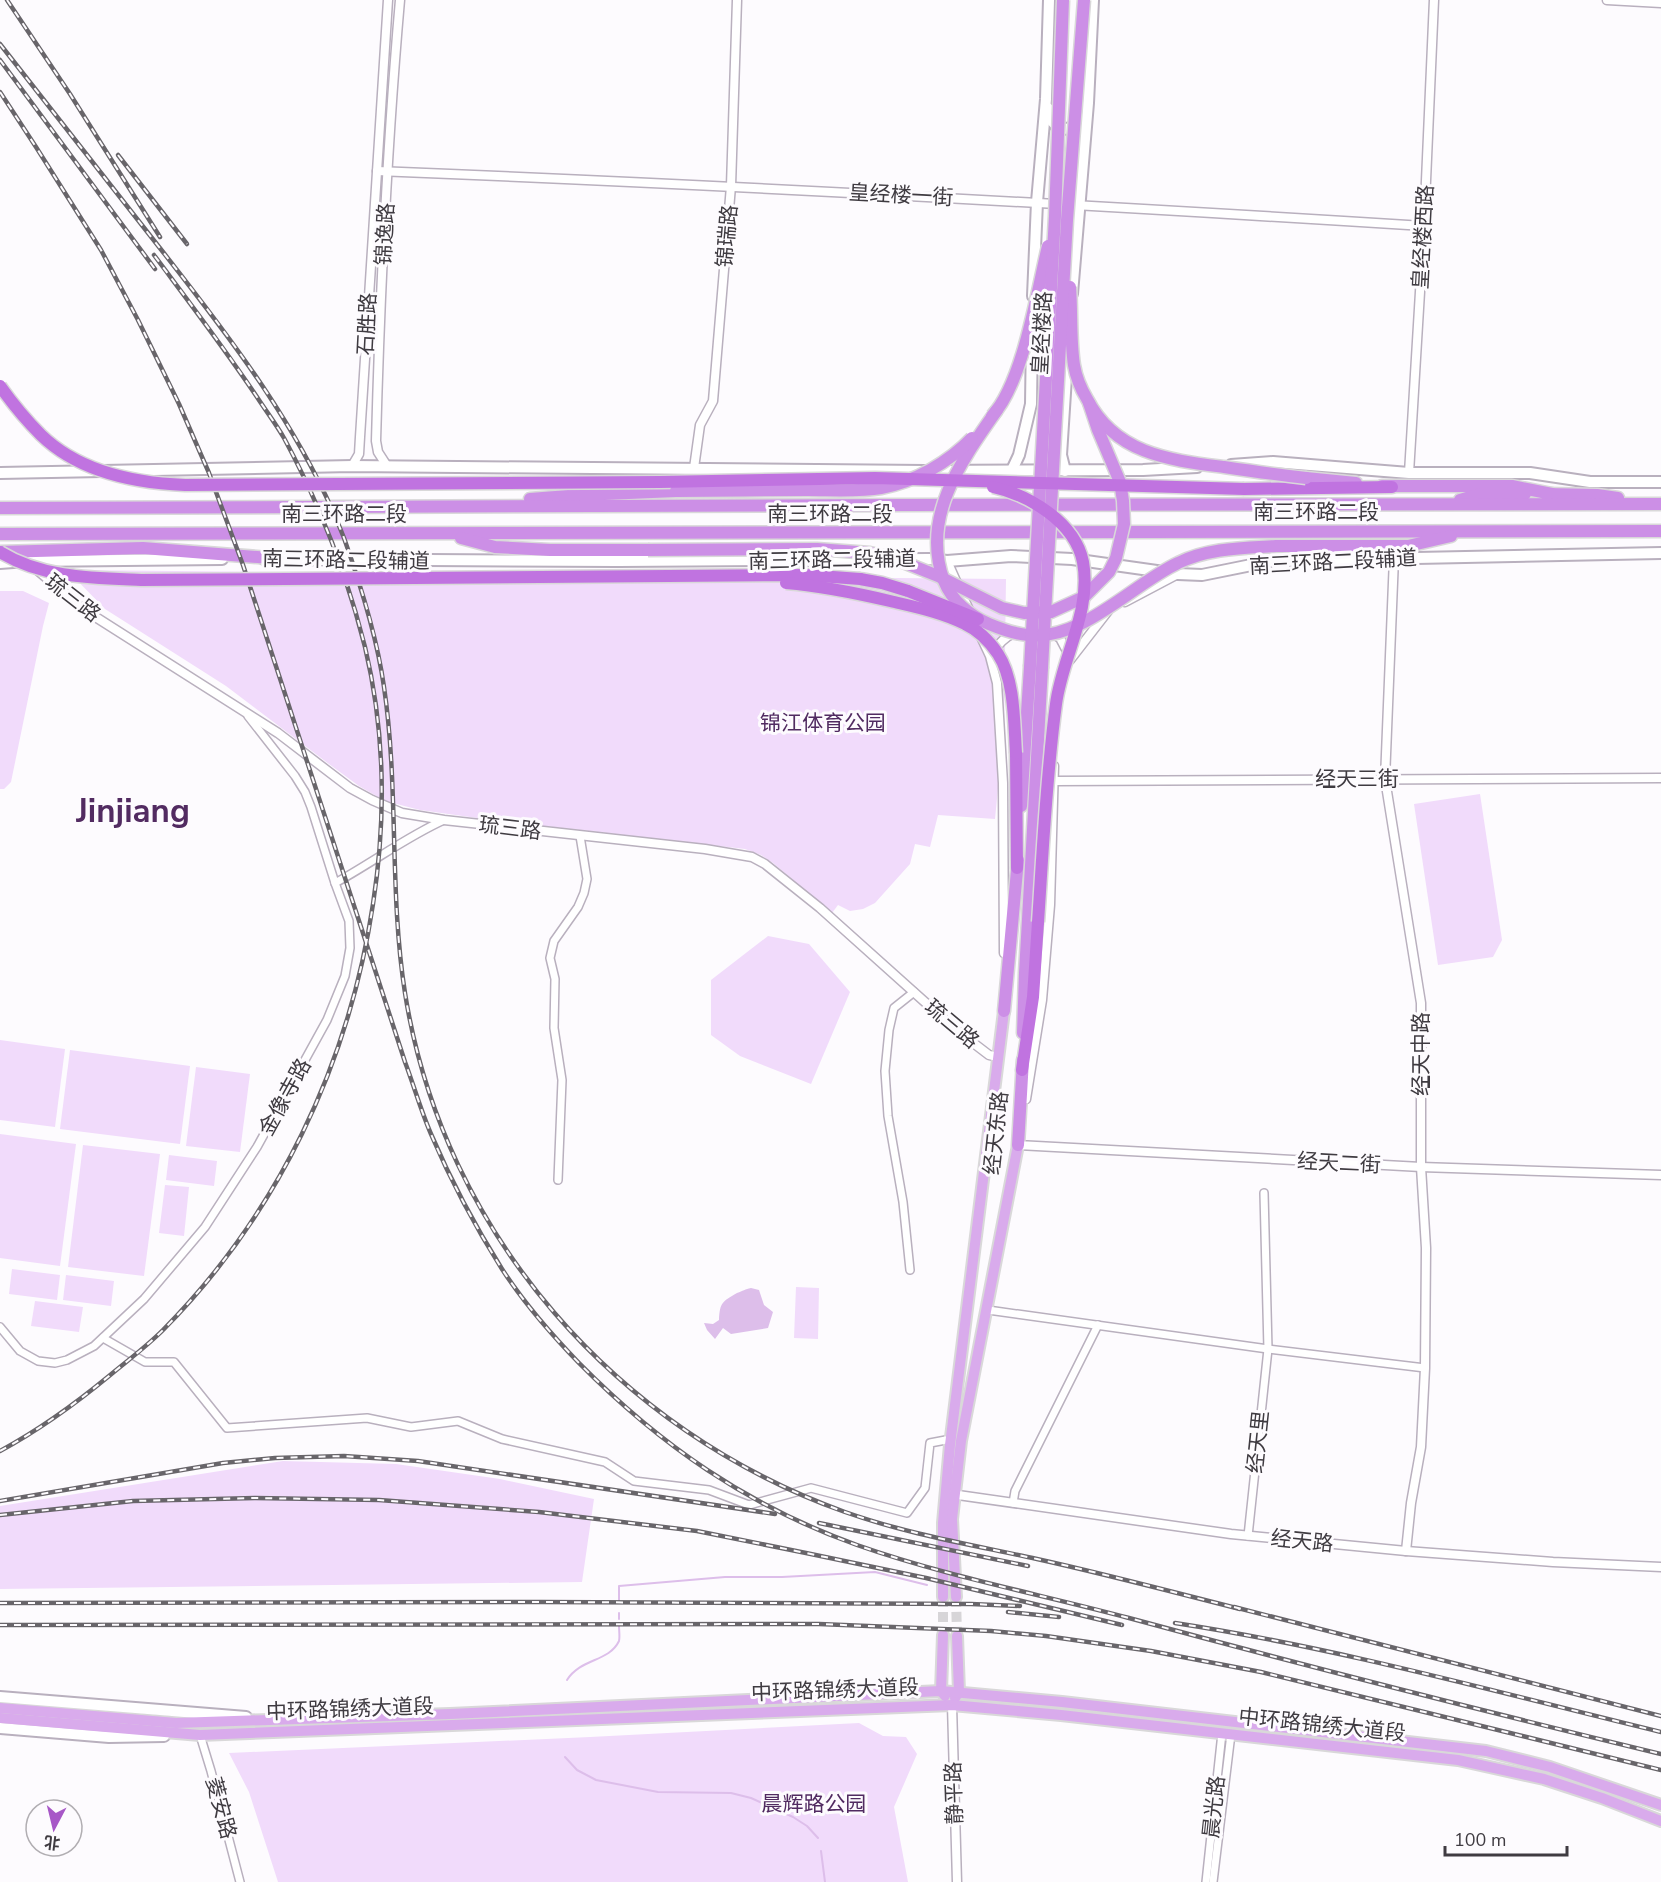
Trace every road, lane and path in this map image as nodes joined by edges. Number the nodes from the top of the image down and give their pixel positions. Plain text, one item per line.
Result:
1 (388, 0) edge
2 (400, 0) edge
3 (737, 0) edge
4 (1049, 0) edge
5 (1063, 0) edge
6 (1084, 0) edge
7 (1093, 0) edge
8 (1434, 0) edge
9 (1607, 0) edge
10 (1661, 3) edge
11 (1046, 99) junction
12 (1088, 103) junction
13 (376, 171) junction
14 (388, 171) junction
15 (731, 186) junction
16 (1037, 202) junction
17 (1078, 204) junction
18 (1061, 218) junction
19 (1424, 226) junction
20 (0, 386) edge
21 (1089, 403) junction
22 (997, 411) junction
23 (352, 466) junction
24 (387, 466) junction
25 (694, 468) junction
26 (1012, 470) junction
27 (1065, 471) junction
28 (0, 473) edge
29 (1409, 473) junction
30 (966, 481) junction
31 (1661, 482) edge
32 (1392, 487) junction
33 (1552, 494) junction
34 (1444, 504) junction
35 (1661, 504) edge
36 (442, 507) junction
37 (0, 508) edge
38 (1473, 531) junction
39 (1661, 531) edge
40 (0, 534) edge
41 (442, 534) junction
42 (0, 552) edge
43 (1661, 553) edge
44 (270, 558) junction
45 (1394, 558) junction
46 (27, 561) junction
47 (947, 561) junction
48 (0, 563) edge
49 (1178, 574) junction
50 (719, 576) junction
51 (978, 619) junction
52 (990, 656) junction
53 (1070, 658) junction
54 (1036, 668) junction
55 (244, 711) junction
56 (1661, 778) edge
57 (1385, 779) junction
58 (1054, 781) junction
59 (444, 820) junction
60 (580, 836) junction
61 (1017, 868) junction
62 (335, 883) junction
63 (914, 992) junction
64 (1004, 1011) junction
65 (998, 1057) junction
66 (1022, 1070) junction
67 (1018, 1145) junction
68 (1421, 1167) junction
69 (1661, 1175) edge
70 (558, 1180) dead end
71 (1264, 1192) dead end
72 (910, 1270) dead end
73 (988, 1310) junction
74 (1098, 1325) junction
75 (0, 1327) edge
76 (103, 1338) junction
77 (1268, 1349) junction
78 (1425, 1368) junction
79 (951, 1439) junction
80 (950, 1493) junction
81 (1013, 1503) junction
82 (1248, 1536) junction
83 (1406, 1551) junction
84 (1661, 1567) edge
85 (943, 1597) tunnel mouth
86 (956, 1597) tunnel mouth
87 (944, 1635) tunnel mouth
88 (957, 1636) tunnel mouth
89 (941, 1691) junction
90 (959, 1692) junction
91 (0, 1697) edge
92 (952, 1705) junction
93 (0, 1708) edge
94 (0, 1718) edge
95 (285, 1720) junction
96 (0, 1728) edge
97 (1226, 1733) junction
98 (200, 1735) junction
99 (1661, 1805) edge
100 (1661, 1821) edge
101 (240, 1882) edge
102 (957, 1882) edge
103 (1206, 1882) edge
104 (1213, 1882) edge

1 - 13 street, 石胜路
2 - 14 street, 锦逸路
3 - 15 street, 锦瑞路
4 - 11 main road
5 - 18 highway, 皇经楼路, bridge
6 - 18 highway, 皇经楼路, bridge
7 - 12 main road
8 - 19 street, 皇经楼西路
9 - 10 street
11 - 12 main road
11 - 16 main road
12 - 17 main road
13 - 14 street, 皇经楼一街
13 - 23 street, 石胜路
14 - 15 street, 皇经楼一街
14 - 24 street, 锦逸路
15 - 16 street, 皇经楼一街
15 - 25 street, 锦瑞路
16 - 17 street, 皇经楼一街
16 - 26 main road
17 - 19 street, 皇经楼一街
17 - 27 main road
18 - 21 highway, bridge
18 - 22 highway, bridge
18 - 54 highway, 皇经楼路, bridge
19 - 29 street, 皇经楼西路
20 - 30 highway, bridge
21 - 32 highway, bridge
21 - 41 highway, bridge
22 - 36 highway, bridge
22 - 51 highway, bridge
23 - 24 main road
23 - 28 main road
24 - 25 main road
25 - 26 main road
26 - 27 main road
27 - 29 main road
29 - 31 main road
30 - 32 highway, bridge
30 - 66 highway, bridge
32 - 33 highway
33 - 34 highway
33 - 35 highway
34 - 35 highway, 南三环路二段
34 - 36 highway, 南三环路二段
36 - 37 highway, 南三环路二段
38 - 39 highway, 南三环路二段
38 - 41 highway, 南三环路二段
38 - 51 highway, bridge
40 - 41 highway, 南三环路二段
42 - 44 highway
42 - 50 highway, bridge
43 - 45 main road, 南三环路二段辅道
44 - 46 main road, 南三环路二段辅道
44 - 47 main road, 南三环路二段辅道
45 - 49 main road, 南三环路二段辅道
45 - 57 street, 经天中路
46 - 48 main road, 南三环路二段辅道
46 - 55 street, 琉三路
47 - 49 main road, 南三环路二段辅道
47 - 52 street
49 - 53 street
50 - 51 highway, bridge
50 - 61 highway, bridge
52 - 53 street
52 - 64 street
53 - 58 street
54 - 61 highway, 经天东路
54 - 66 highway, 经天东路
55 - 59 street, 琉三路
55 - 62 street, 金像寺路
56 - 57 street, 经天三街
57 - 58 street, 经天三街
57 - 68 street, 经天中路
58 - 67 street
59 - 60 street, 琉三路
59 - 62 street
60 - 63 street, 琉三路
60 - 70 street
61 - 64 highway, 经天东路
62 - 76 street, 金像寺路
63 - 65 street, 琉三路
63 - 72 street
64 - 65 main road, 经天东路
65 - 79 main road, 经天东路
66 - 67 highway, 经天东路
67 - 68 street, 经天二街
67 - 73 main road, 经天东路
68 - 69 street, 经天二街
68 - 78 street, 经天中路
71 - 77 street, 经天里
73 - 74 street
73 - 80 main road, 经天东路
74 - 77 street
74 - 81 street
75 - 76 street, 金像寺路
76 - 79 street
77 - 78 street
77 - 82 street, 经天里
78 - 83 street, 经天中路
79 - 80 main road, 经天东路
80 - 81 street, 经天路
80 - 85 main road, 经天东路
80 - 86 main road, 经天东路
81 - 82 street, 经天路
82 - 83 street, 经天路
83 - 84 street, 经天路
87 - 89 main road
88 - 90 main road
89 - 90 main road, 中环路锦绣大道段
89 - 92 main road
89 - 95 main road, 中环路锦绣大道段
90 - 92 main road
90 - 99 main road, 中环路锦绣大道段
91 - 95 main road
92 - 97 main road, 中环路锦绣大道段
92 - 98 main road, 中环路锦绣大道段
92 - 102 street, 静平路
93 - 95 main road, 中环路锦绣大道段
94 - 98 main road, 中环路锦绣大道段
96 - 98 main road
97 - 100 main road, 中环路锦绣大道段
97 - 103 street, 晨光路
97 - 104 street, 晨光路
98 - 101 street, 菱安路

